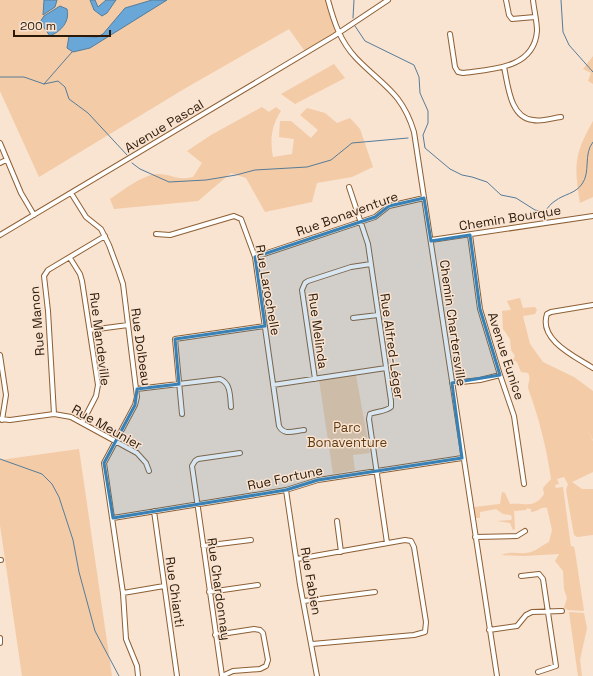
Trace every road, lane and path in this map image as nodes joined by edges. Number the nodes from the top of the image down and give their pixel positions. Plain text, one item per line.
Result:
1 (328, 0) edge
2 (388, 0) edge
3 (506, 0) edge
4 (533, 0) edge
5 (535, 17) junction
6 (338, 33) junction
7 (450, 34) dead end
8 (504, 67) junction
9 (561, 117) dead end
10 (0, 143) edge
11 (6, 160) junction
12 (0, 162) edge
13 (349, 187) dead end
14 (71, 193) junction
15 (424, 198) junction
16 (34, 215) junction
17 (593, 216) edge
18 (361, 222) junction
19 (156, 234) dead end
20 (470, 234) junction
21 (0, 236) edge
22 (105, 236) junction
23 (431, 240) junction
24 (255, 257) junction
25 (70, 258) junction
26 (371, 264) junction
27 (593, 305) edge
28 (378, 315) junction
29 (353, 318) dead end
30 (128, 325) junction
31 (265, 326) junction
32 (90, 330) junction
33 (0, 355) edge
34 (386, 368) junction
35 (593, 368) edge
36 (500, 375) junction
37 (315, 378) junction
38 (452, 383) junction
39 (179, 384) junction
40 (273, 384) junction
41 (137, 389) junction
42 (231, 407) dead end
43 (54, 414) junction
44 (182, 414) dead end
45 (1, 419) edge
46 (82, 423) junction
47 (304, 430) dead end
48 (116, 441) junction
49 (240, 453) dead end
50 (462, 458) junction
51 (149, 471) dead end
52 (377, 471) junction
53 (524, 484) dead end
54 (286, 490) junction
55 (197, 505) junction
56 (154, 512) junction
57 (112, 518) junction
58 (337, 521) dead end
59 (525, 531) dead end
60 (475, 536) junction
61 (251, 540) dead end
62 (388, 543) junction
63 (203, 546) junction
64 (341, 552) junction
65 (297, 559) junction
66 (521, 576) dead end
67 (258, 585) dead end
68 (164, 586) junction
69 (209, 592) junction
70 (375, 592) dead end
71 (123, 593) junction
72 (304, 601) junction
73 (562, 611) dead end
74 (548, 612) junction
75 (489, 630) junction
76 (215, 635) junction
77 (0, 638) edge
78 (0, 643) edge
79 (312, 644) junction
80 (538, 672) dead end
81 (138, 676) edge
82 (177, 676) edge
83 (222, 676) edge
84 (317, 676) edge
85 (497, 676) edge

1 - 6 street, Chemin Chartersville
2 - 6 street, Avenue Pascal
3 - 5 street
4 - 5 street
5 - 8 street
6 - 14 street, Avenue Pascal
6 - 15 street, Chemin Chartersville
7 - 8 street
8 - 9 street
10 - 11 street
11 - 12 street
11 - 16 street
13 - 18 street, Rue Alfred-Léger
14 - 16 street, Avenue Pascal
14 - 22 street, Rue Dolbeau
15 - 18 street, Rue Bonaventure
15 - 23 street, Chemin Chartersville
16 - 21 street, Avenue Pascal
17 - 20 street, Chemin Bourque
18 - 24 street, Rue Bonaventure
18 - 26 street, Rue Alfred-Léger
19 - 24 street, Rue Larochelle
20 - 23 street, Chemin Bourque
20 - 36 street, Avenue Eunice
22 - 25 street, Rue Manon
22 - 30 street, Rue Dolbeau
23 - 38 street, Chemin Chartersville
24 - 31 street, Rue Larochelle
25 - 32 street, Rue Mandeville
25 - 43 street, Rue Manon
26 - 28 street, Rue Alfred-Léger
26 - 37 street, Rue Melinda
27 - 35 street
28 - 29 street
28 - 34 street, Rue Alfred-Léger
30 - 32 street
30 - 41 street, Rue Dolbeau
31 - 39 street
31 - 40 street, Rue Larochelle
32 - 46 street, Rue Mandeville
33 - 45 street
34 - 37 street
34 - 52 street, Rue Alfred-Léger
36 - 38 street
36 - 53 street, Avenue Eunice
37 - 40 street
38 - 50 street, Chemin Chartersville
39 - 41 street
39 - 42 street
39 - 44 street
40 - 47 street, Rue Larochelle
41 - 48 street, Rue Dolbeau
43 - 45 street, Rue Meunier
43 - 46 street, Rue Meunier
46 - 48 street, Rue Meunier
48 - 51 street, Rue Meunier
48 - 57 street, Rue Dolbeau
49 - 55 street, Rue Chardonnay
50 - 52 street, Rue Fortune
50 - 60 street, Chemin Chartersville
52 - 54 street, Rue Fortune
52 - 62 street, Rue Alfred-Léger
54 - 55 street, Rue Fortune
54 - 65 street, Rue Fabien
55 - 56 street, Rue Fortune
55 - 63 street, Rue Chardonnay
56 - 57 street, Rue Fortune
56 - 68 street, Rue Chianti
57 - 71 street, Rue Dolbeau
58 - 64 street
59 - 60 street
60 - 75 street, Chemin Chartersville
61 - 63 street
62 - 64 street
62 - 79 street
63 - 69 street, Rue Chardonnay
64 - 65 street
65 - 72 street, Rue Fabien
66 - 74 street
67 - 69 street
68 - 71 street
68 - 82 street, Rue Chianti
69 - 76 street, Rue Chardonnay
70 - 72 street
71 - 81 street, Rue Dolbeau
72 - 79 street, Rue Fabien
73 - 74 street
74 - 75 street
74 - 80 street
75 - 85 street, Chemin Chartersville
76 - 83 street, Rue Chardonnay
76 - 83 street
77 - 78 street
79 - 84 street, Rue Fabien

